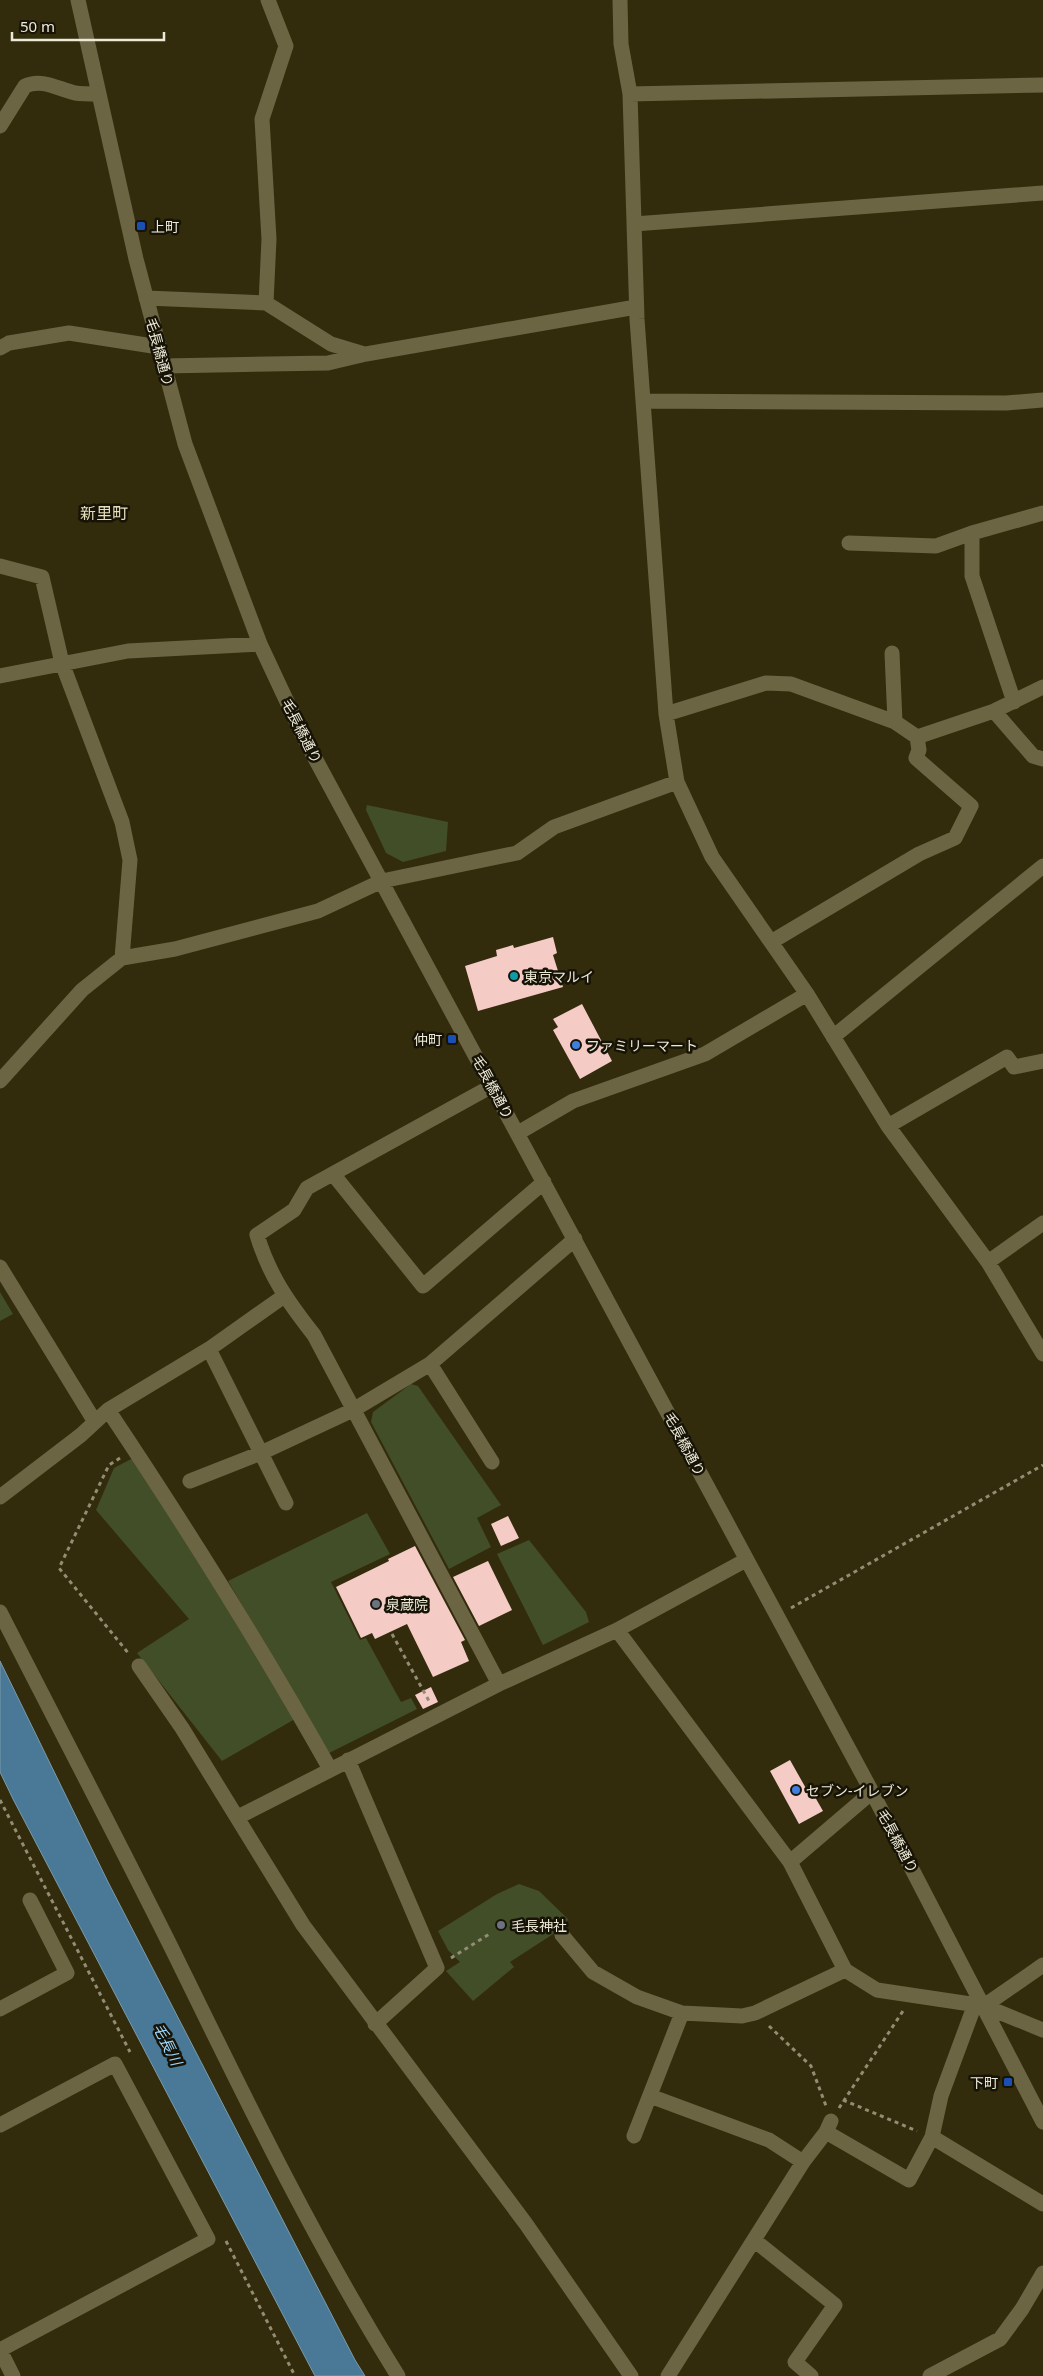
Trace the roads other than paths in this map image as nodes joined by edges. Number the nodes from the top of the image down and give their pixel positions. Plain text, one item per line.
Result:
1 (78, 0) edge
2 (268, 0) edge
3 (620, 0) edge
4 (1043, 85) edge
5 (98, 94) junction
6 (630, 94) junction
7 (0, 126) edge
8 (1043, 193) edge
9 (634, 224) junction
10 (146, 298) junction
11 (266, 303) junction
12 (636, 307) junction
13 (0, 348) edge
14 (159, 348) junction
15 (366, 354) junction
16 (164, 366) junction
17 (1043, 400) edge
18 (643, 401) junction
19 (1043, 513) edge
20 (972, 533) junction
21 (849, 543) dead end
22 (0, 566) edge
23 (260, 644) junction
24 (892, 653) dead end
25 (62, 663) junction
26 (0, 676) edge
27 (1043, 687) edge
28 (1014, 702) junction
29 (994, 711) junction
30 (666, 714) junction
31 (895, 722) junction
32 (916, 737) junction
33 (1043, 759) edge
34 (677, 782) junction
35 (1043, 866) edge
36 (382, 881) junction
37 (771, 942) junction
38 (122, 958) junction
39 (807, 994) junction
40 (833, 1037) junction
41 (1043, 1061) edge
42 (0, 1081) edge
43 (492, 1086) junction
44 (888, 1126) junction
45 (518, 1133) junction
46 (333, 1174) junction
47 (544, 1182) junction
48 (1043, 1223) edge
49 (575, 1239) junction
50 (988, 1262) junction
51 (0, 1267) edge
52 (284, 1296) junction
53 (209, 1349) junction
54 (1043, 1354) edge
55 (430, 1364) junction
56 (108, 1410) junction
57 (353, 1410) junction
58 (95, 1422) junction
59 (261, 1453) junction
60 (492, 1462) dead end
61 (190, 1481) dead end
62 (0, 1497) edge
63 (286, 1503) dead end
64 (746, 1560) junction
65 (0, 1612) edge
66 (617, 1630) junction
67 (139, 1666) road end
68 (499, 1684) junction
69 (348, 1760) junction
70 (330, 1769) junction
71 (872, 1792) junction
72 (238, 1817) junction
73 (790, 1862) junction
74 (30, 1900) dead end
75 (562, 1935) dead end
76 (1043, 1965) edge
77 (845, 1970) junction
78 (979, 2005) junction
79 (0, 2009) edge
80 (682, 2013) junction
81 (375, 2024) junction
82 (1043, 2030) edge
83 (650, 2096) junction
84 (1043, 2122) edge
85 (0, 2125) edge
86 (634, 2136) dead end
87 (932, 2137) junction
88 (803, 2162) junction
89 (1043, 2204) edge
90 (754, 2240) junction
91 (1043, 2273) edge
92 (0, 2350) edge
93 (13, 2376) edge
94 (398, 2376) edge
95 (630, 2376) edge
96 (668, 2376) edge
97 (811, 2376) edge
98 (930, 2376) edge

1 - 5 street, 毛長橋通り
2 - 11 street
3 - 6 street
4 - 6 street
5 - 7 street
5 - 10 street, 毛長橋通り
6 - 9 street
8 - 9 street
9 - 12 street
10 - 11 street
10 - 14 street, 毛長橋通り
11 - 15 street
12 - 15 street
12 - 18 street
13 - 14 street
14 - 16 street, 毛長橋通り
15 - 16 street
16 - 23 street, 毛長橋通り
17 - 18 street
18 - 30 street
19 - 20 street
20 - 21 street
20 - 28 street
22 - 25 street
23 - 25 street
23 - 36 street, 毛長橋通り
24 - 31 street
25 - 26 street
25 - 38 street
27 - 28 street
28 - 29 street
29 - 32 street
29 - 33 street
30 - 31 street
30 - 34 street
31 - 32 street
32 - 37 street
34 - 36 street
34 - 37 street
35 - 40 street
36 - 38 street
36 - 43 street, 毛長橋通り
37 - 39 street
38 - 42 street
39 - 40 street
39 - 45 street
40 - 44 street
41 - 44 street
43 - 45 street, 毛長橋通り
43 - 46 street
44 - 50 street
45 - 47 street, 毛長橋通り
46 - 47 street
46 - 52 street
47 - 49 street, 毛長橋通り
48 - 50 street
49 - 55 street
49 - 64 street, 毛長橋通り
50 - 54 street
51 - 58 street
52 - 53 street
52 - 57 street
53 - 56 street
53 - 59 street
55 - 57 street
55 - 60 street
56 - 58 street
56 - 70 street
57 - 59 street
57 - 68 street
58 - 62 street
59 - 61 street
59 - 63 street
64 - 66 street
64 - 71 street, 毛長橋通り
65 - 94 street
66 - 68 street
66 - 73 street
67 - 72 street
68 - 69 street
69 - 70 street
69 - 81 street
70 - 72 street
71 - 73 street
71 - 78 street, 毛長橋通り
72 - 81 street
73 - 77 street
74 - 79 street
75 - 80 street
76 - 78 street
77 - 78 street
77 - 80 street
78 - 82 street
78 - 84 street, 毛長橋通り
78 - 87 street
80 - 83 street
81 - 95 street
83 - 86 street
83 - 88 street
85 - 92 street
87 - 88 street
87 - 89 street
88 - 90 street
90 - 96 street
90 - 97 street
91 - 98 street
92 - 93 street

